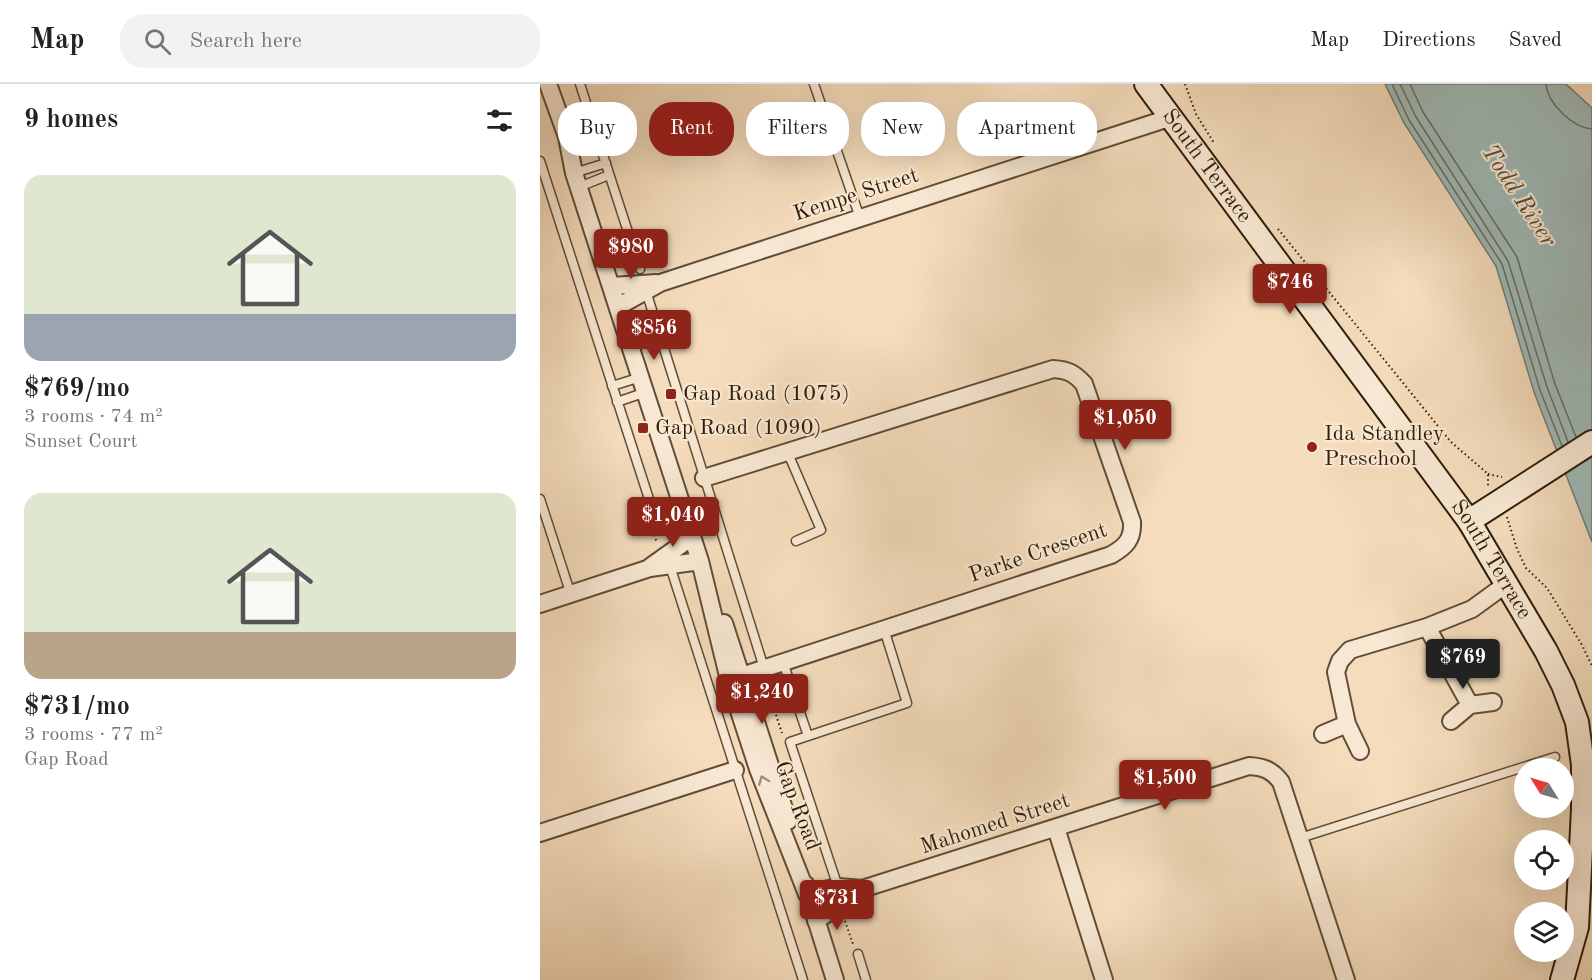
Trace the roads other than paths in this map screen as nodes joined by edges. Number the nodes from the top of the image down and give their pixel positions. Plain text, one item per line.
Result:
1 (542, 84) edge
2 (548, 84) edge
3 (580, 84) edge
4 (813, 84) edge
5 (1146, 84) edge
6 (1168, 118) junction
7 (540, 161) edge
8 (606, 163) junction
9 (609, 175) junction
10 (577, 180) junction
11 (860, 218) junction
12 (647, 282) junction
13 (612, 286) junction
14 (619, 306) junction
15 (644, 385) junction
16 (612, 386) junction
17 (617, 402) junction
18 (1592, 442) edge
19 (787, 451) junction
20 (704, 478) junction
21 (540, 499) edge
22 (649, 499) road end
23 (1469, 521) junction
24 (692, 537) junction
25 (796, 541) dead end
26 (700, 561) junction
27 (661, 564) junction
28 (1505, 585) junction
29 (571, 595) junction
30 (540, 604) edge
31 (1427, 627) junction
32 (884, 629) junction
33 (783, 662) junction
34 (763, 669) junction
35 (736, 678) junction
36 (1493, 702) dead end
37 (1470, 705) junction
38 (1451, 721) dead end
39 (1347, 724) junction
40 (1323, 734) dead end
41 (808, 736) junction
42 (1360, 751) dead end
43 (1555, 757) dead end
44 (735, 770) junction
45 (1056, 828) junction
46 (540, 833) edge
47 (1300, 838) junction
48 (807, 894) junction
49 (840, 898) junction
50 (816, 921) junction
51 (858, 954) road end
52 (803, 980) edge
53 (835, 980) edge
54 (866, 980) edge
55 (1104, 980) edge
56 (1346, 980) edge
57 (1562, 980) edge

1 - 10 street, Gap Road
2 - 10 street, Gap Road
3 - 8 lane
4 - 11 lane
5 - 6 street, South Terrace
6 - 11 street, Kempe Street
6 - 23 street, South Terrace
7 - 16 lane
8 - 9 lane
8 - 10 lane
9 - 10 lane
9 - 12 lane
10 - 13 street, Gap Road
11 - 12 street, Kempe Street
12 - 13 street, Kempe Street
12 - 14 street, Kempe Street
12 - 20 lane
13 - 14 street, Gap Road
14 - 15 street, Gap Road
15 - 16 lane
15 - 17 lane
15 - 24 street, Gap Road
16 - 17 lane
17 - 22 lane
18 - 23 street
19 - 20 street, Parke Crescent
19 - 25 lane
19 - 32 street, Parke Crescent
20 - 34 lane
21 - 29 lane
23 - 28 street, South Terrace
24 - 26 street, Gap Road
24 - 27 street
26 - 27 street
26 - 35 street, Gap Road
27 - 29 street
27 - 44 lane
28 - 31 street
28 - 57 street, South Terrace
29 - 30 street
31 - 37 street
31 - 39 street
32 - 33 street, Parke Crescent
32 - 41 lane
33 - 34 street, Parke Crescent
33 - 41 lane
34 - 35 street, Parke Crescent
35 - 48 street, Gap Road
36 - 37 street
37 - 38 street
39 - 40 street
39 - 42 street
41 - 49 lane
43 - 47 lane
44 - 46 street
44 - 52 lane
45 - 47 street, Mahomed Street
45 - 49 street, Mahomed Street
45 - 55 street
47 - 56 street, Mahomed Street
48 - 49 street, Mahomed Street
48 - 50 street, Gap Road
49 - 50 street
50 - 53 street, Gap Road
51 - 54 lane

